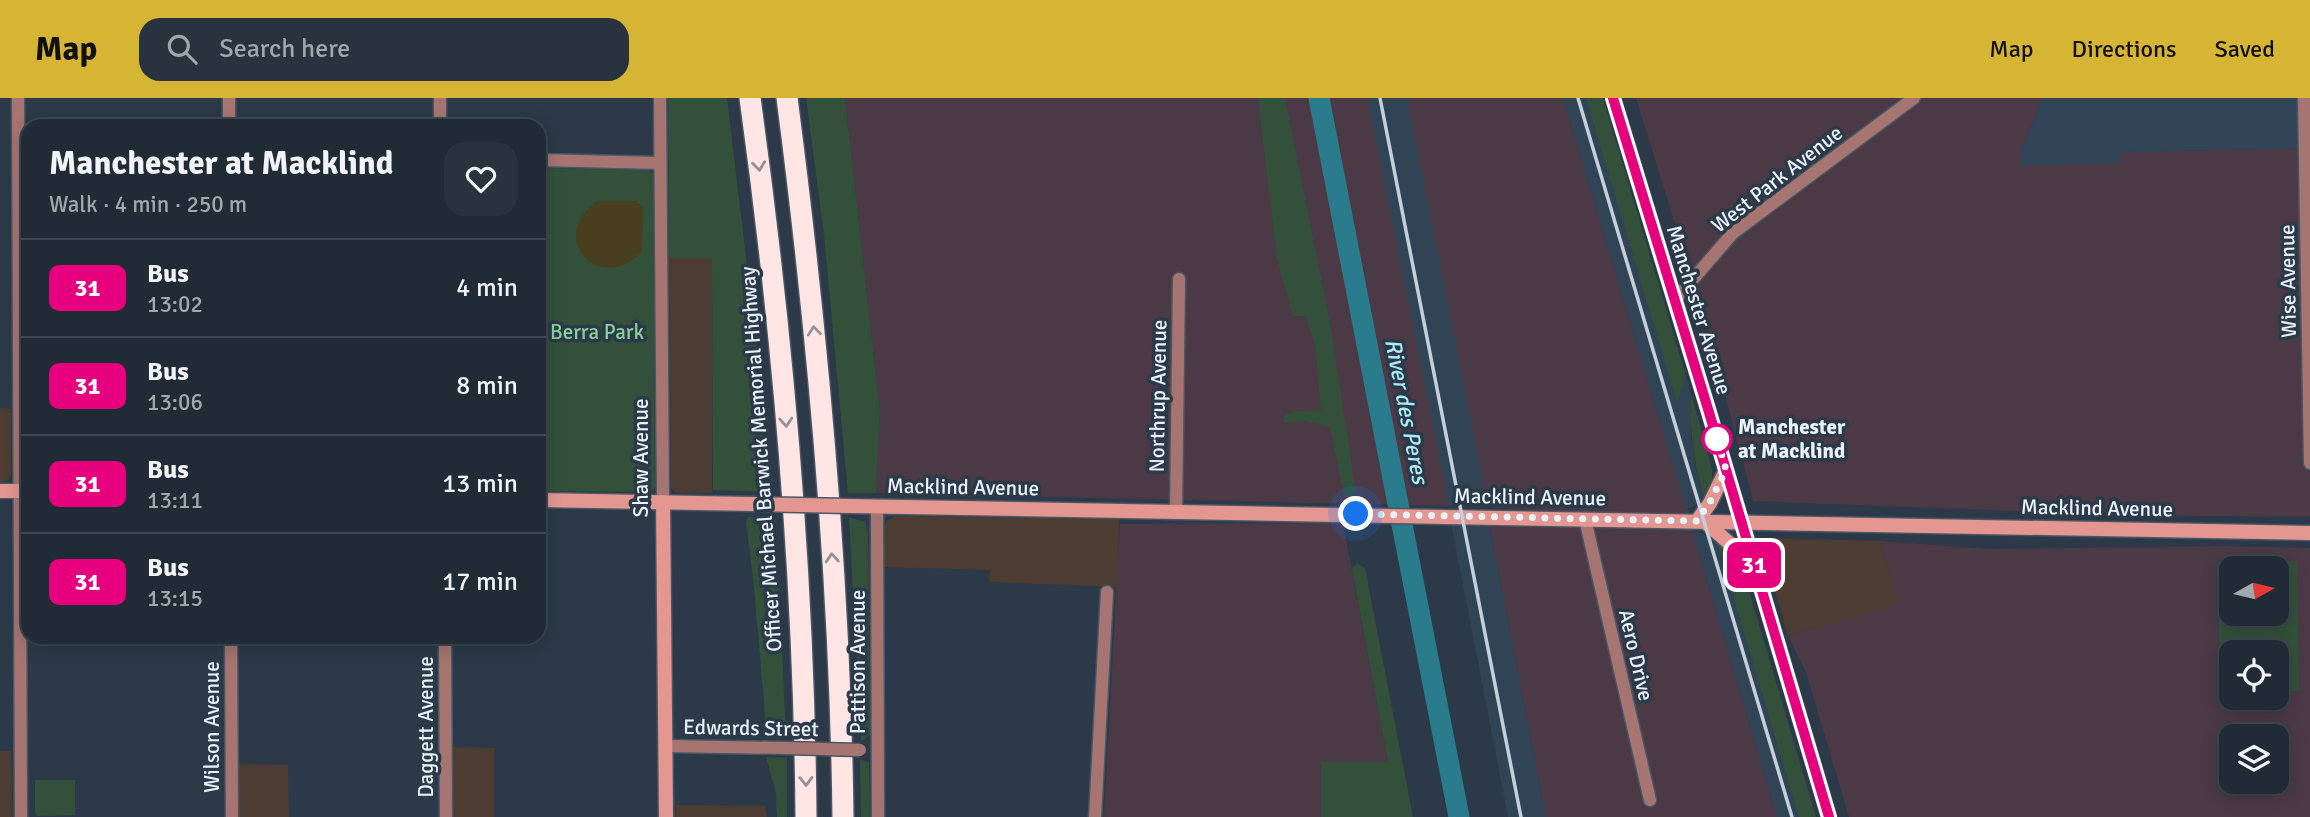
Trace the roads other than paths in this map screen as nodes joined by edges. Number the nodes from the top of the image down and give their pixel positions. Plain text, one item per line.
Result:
1 (18, 98) edge
2 (229, 98) edge
3 (440, 98) edge
4 (660, 98) edge
5 (750, 98) edge
6 (787, 98) edge
7 (1613, 98) edge
8 (1914, 98) edge
9 (2304, 98) edge
10 (229, 119) edge
11 (440, 119) edge
12 (21, 130) edge
13 (546, 160) edge
14 (660, 163) junction
15 (1179, 279) dead end
16 (1674, 301) junction
17 (2310, 463) edge
18 (1726, 470) junction
19 (0, 491) edge
20 (21, 491) edge
21 (546, 500) edge
22 (663, 502) junction
23 (877, 506) junction
24 (1175, 513) junction
25 (1585, 519) junction
26 (1700, 521) junction
27 (1742, 523) junction
28 (2310, 533) edge
29 (1755, 565) junction
30 (1107, 593) dead end
31 (23, 644) edge
32 (231, 644) edge
33 (444, 644) edge
34 (666, 746) junction
35 (877, 750) junction
36 (1650, 800) dead end
37 (21, 817) edge
38 (232, 817) edge
39 (446, 817) edge
40 (666, 817) edge
41 (806, 817) edge
42 (843, 817) edge
43 (878, 817) edge
44 (1095, 817) edge
45 (1829, 817) edge

1 - 12 street
2 - 10 street
3 - 11 street
4 - 14 street, Shaw Avenue
5 -> 41 highway, Officer Michael Barwick Memorial Highway
42 -> 6 highway
7 - 16 street, Manchester Avenue
8 - 16 street, West Park Avenue
9 - 17 street, Wise Avenue
13 - 14 street
14 - 22 street, Shaw Avenue
15 - 24 street, Northrup Avenue
16 - 18 street, Manchester Avenue
18 - 26 street
18 - 27 street, Manchester Avenue
19 - 20 street
21 - 22 street, Macklind Avenue
22 - 23 street, Macklind Avenue, bridge
22 - 34 street, Shaw Avenue
23 - 24 street, Macklind Avenue
23 - 35 street, Pattison Avenue
24 - 25 street, Macklind Avenue
25 - 26 street, Macklind Avenue
25 - 36 street, Aero Drive
26 - 27 street, Macklind Avenue
26 - 29 street
27 - 28 street, Macklind Avenue
27 - 29 street, Manchester Avenue
29 - 45 street, Manchester Avenue
30 - 44 street
31 - 37 street
32 - 38 street, Wilson Avenue
33 - 39 street, Daggett Avenue
34 - 35 street, Edwards Street, bridge
34 - 40 street, Shaw Avenue
35 - 43 street, Pattison Avenue

